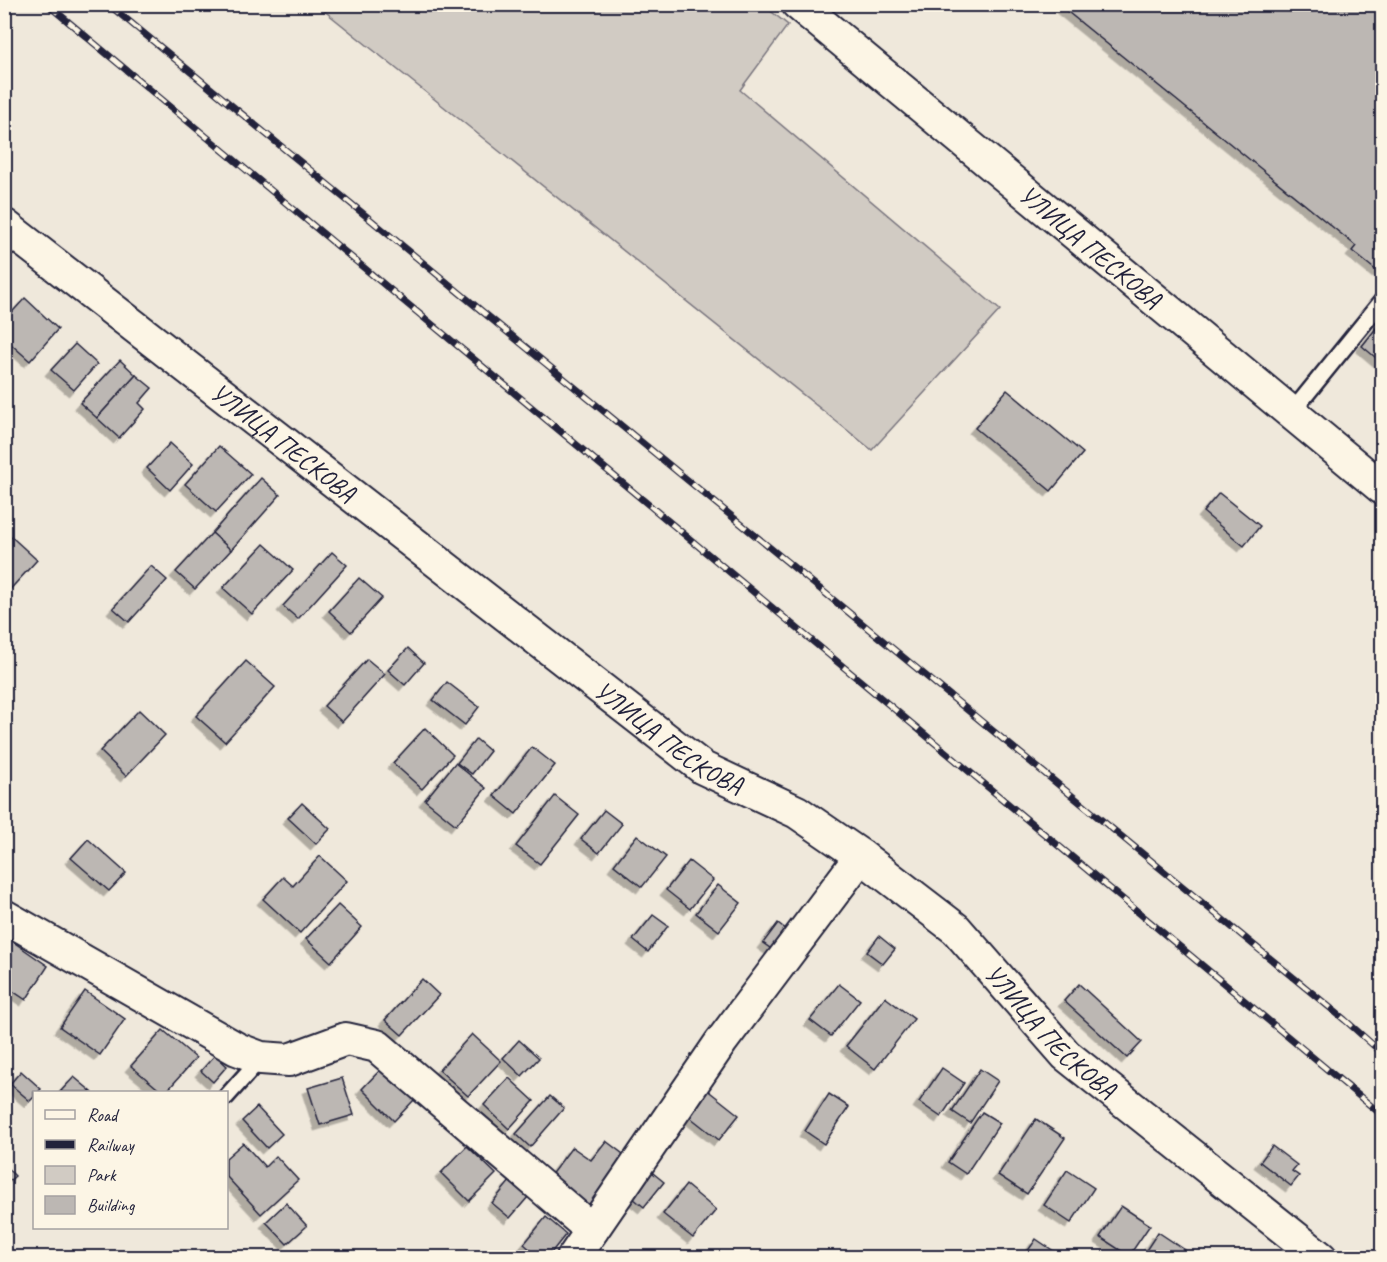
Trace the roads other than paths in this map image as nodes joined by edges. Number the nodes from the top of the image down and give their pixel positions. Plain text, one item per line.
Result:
1 (798, 4) edge
2 (4, 225) edge
3 (1383, 301) edge
4 (1292, 412) junction
5 (1383, 488) edge
6 (861, 856) junction
7 (4, 916) edge
8 (261, 1058) junction
9 (228, 1095) edge
10 (592, 1230) junction
11 (573, 1257) edge
12 (1321, 1257) edge

1 - 4 street, УЛИЦА ПЕСКОВА
2 - 6 street, УЛИЦА ПЕСКОВА
3 - 4 lane
4 - 5 street, УЛИЦА ПЕСКОВА
6 - 10 street
6 - 12 street, УЛИЦА ПЕСКОВА
7 - 8 street
8 - 9 lane
8 - 10 street
10 - 11 street

